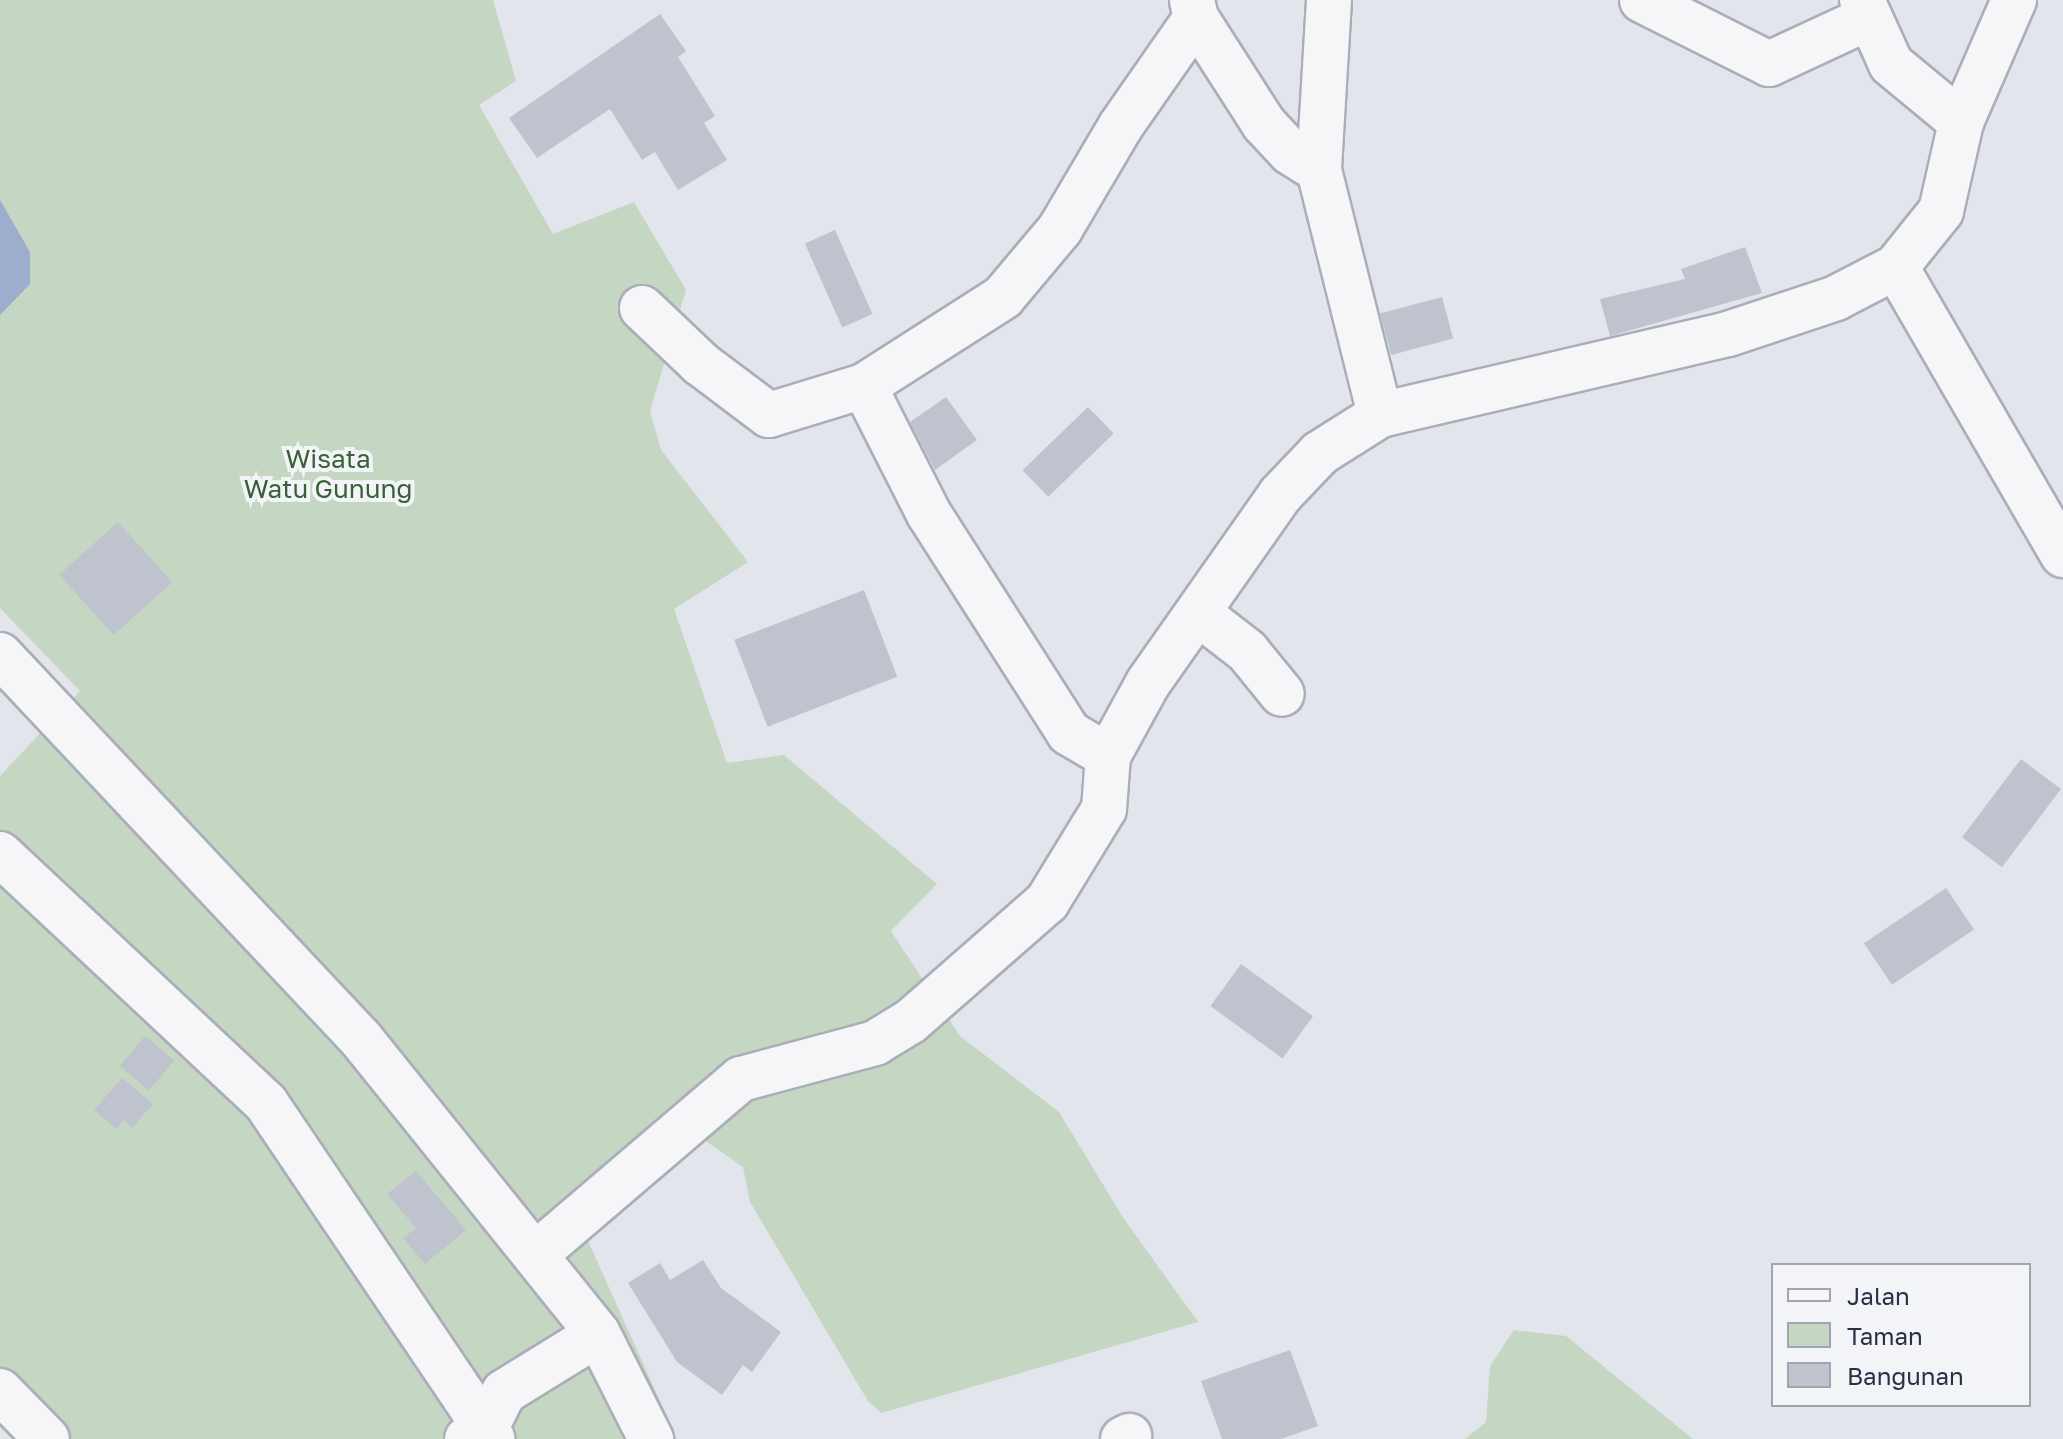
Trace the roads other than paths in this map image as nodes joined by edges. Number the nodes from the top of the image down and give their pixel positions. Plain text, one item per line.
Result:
1 (1329, 0) edge
2 (1642, 0) edge
3 (2014, 0) edge
4 (1194, 9) edge
5 (1865, 9) edge
6 (1961, 122) junction
7 (1319, 170) junction
8 (1896, 267) junction
9 (642, 308) dead end
10 (864, 386) junction
11 (1380, 415) junction
12 (2063, 555) edge
13 (1198, 613) junction
14 (0, 655) edge
15 (1282, 694) dead end
16 (1108, 756) junction
17 (0, 854) edge
18 (537, 1253) junction
19 (598, 1334) junction
20 (0, 1391) edge
21 (482, 1435) edge
22 (47, 1439) edge
23 (651, 1439) edge

1 - 7 street
2 - 5 street
3 - 6 street
4 - 7 street
4 - 10 street
5 - 6 street
6 - 8 street
7 - 11 street
8 - 11 street
8 - 12 street
9 - 10 street
10 - 16 street
11 - 13 street
13 - 15 street
13 - 16 street
14 - 18 street
16 - 18 street
17 - 21 street
18 - 19 street
19 - 21 street
19 - 23 street
20 - 22 street

